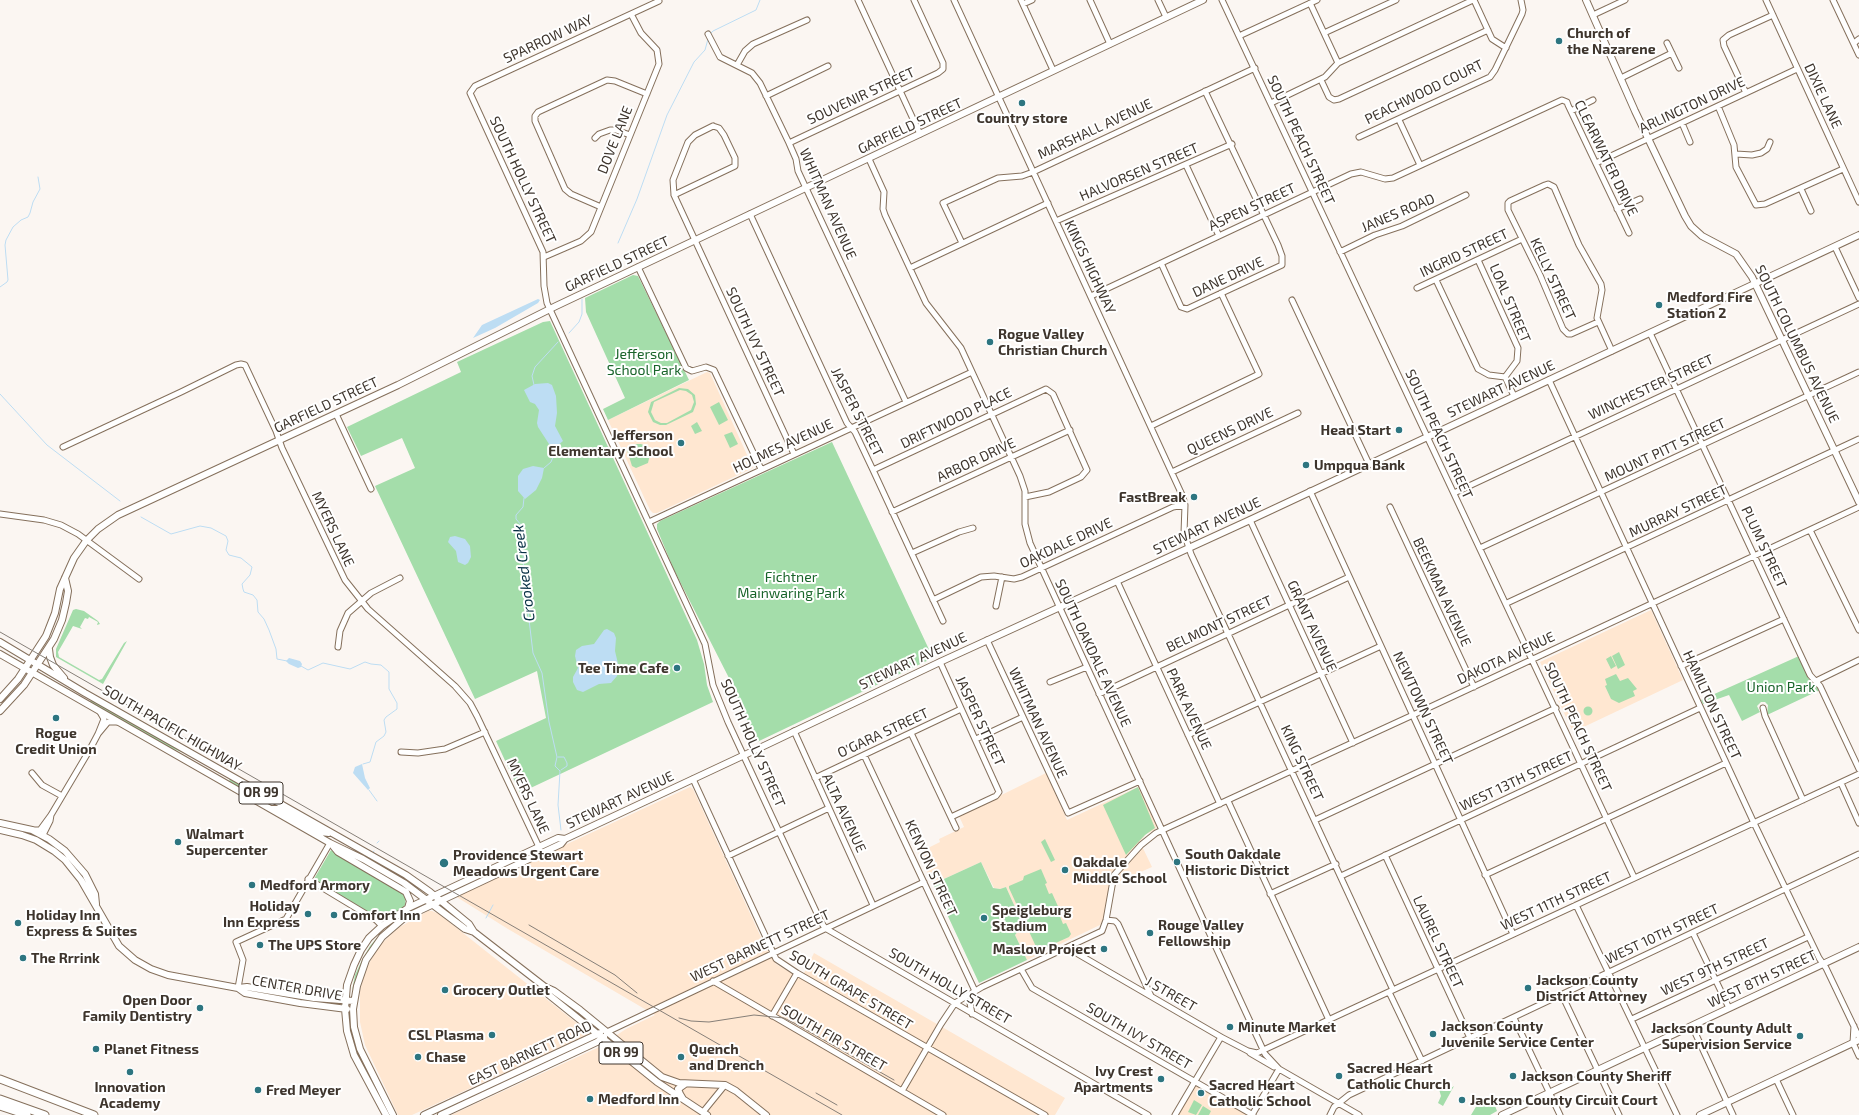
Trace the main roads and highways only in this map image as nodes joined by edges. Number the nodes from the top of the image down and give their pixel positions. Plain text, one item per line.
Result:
1 (1203, 0) edge
2 (1586, 0) edge
3 (1859, 235) edge
4 (1756, 284) junction
5 (1859, 502) edge
6 (65, 578) junction
7 (0, 642) edge
8 (49, 649) junction
9 (0, 654) edge
10 (31, 661) junction
11 (38, 665) junction
12 (25, 669) junction
13 (33, 673) junction
14 (68, 683) junction
15 (0, 699) edge
16 (0, 710) edge
17 (271, 809) junction
18 (0, 823) edge
19 (2, 830) edge
20 (43, 835) junction
21 (336, 835) junction
22 (565, 839) junction
23 (36, 840) junction
24 (330, 843) junction
25 (539, 847) junction
26 (73, 858) junction
27 (507, 869) junction
28 (434, 896) junction
29 (428, 899) junction
30 (440, 900) junction
31 (96, 904) junction
32 (433, 904) junction
33 (408, 908) junction
34 (474, 932) junction
35 (1859, 946) edge
36 (238, 988) junction
37 (545, 988) junction
38 (345, 1001) junction
39 (354, 1001) junction
40 (558, 1003) junction
41 (345, 1009) junction
42 (353, 1009) junction
43 (580, 1010) junction
44 (607, 1032) junction
45 (597, 1034) junction
46 (603, 1039) junction
47 (1856, 1041) edge
48 (548, 1057) junction
49 (527, 1075) junction
50 (0, 1079) edge
51 (685, 1084) junction
52 (0, 1099) edge
53 (685, 1101) junction
54 (0, 1106) edge
55 (705, 1114) edge
56 (27, 1115) edge
57 (45, 1115) edge
58 (94, 1115) edge
59 (386, 1115) edge
60 (393, 1115) edge
61 (424, 1115) edge
62 (441, 1115) edge
63 (766, 1115) edge
64 (1504, 1115) edge
65 (1700, 1115) edge

1 - 6 main road, GARFIELD STREET
2 - 4 main road, SOUTH COLUMBUS AVENUE
3 - 4 main road, STEWART AVENUE
4 - 5 main road, SOUTH COLUMBUS AVENUE
4 - 22 main road, STEWART AVENUE
6 - 8 main road, GARFIELD STREET
6 - 10 main road, GARFIELD STREET
7 - 10 main road, SOUTH PACIFIC HIGHWAY / OR 99
8 - 11 main road, GARFIELD STREET
8 - 14 main road
9 - 12 main road, SOUTH PACIFIC HIGHWAY / OR 99
10 - 11 main road, SOUTH PACIFIC HIGHWAY / OR 99
10 - 12 main road, GARFIELD STREET
11 - 13 main road, GARFIELD STREET
11 - 14 main road, SOUTH PACIFIC HIGHWAY / OR 99
12 - 13 main road, SOUTH PACIFIC HIGHWAY / OR 99
12 - 15 main road, GARFIELD STREET
13 - 16 main road, GARFIELD STREET
13 - 17 main road, SOUTH PACIFIC HIGHWAY / OR 99
14 - 21 main road, SOUTH PACIFIC HIGHWAY / OR 99
17 - 21 main road
17 - 24 main road, SOUTH PACIFIC HIGHWAY / OR 99
18 - 20 main road, CENTER DRIVE
19 - 20 main road
19 - 23 main road, CENTER DRIVE
20 - 26 main road, CENTER DRIVE
21 - 28 main road, SOUTH PACIFIC HIGHWAY / OR 99
22 - 25 main road, STEWART AVENUE
22 - 27 main road, STEWART AVENUE
23 - 26 main road
23 - 31 main road, CENTER DRIVE
24 - 29 main road, SOUTH PACIFIC HIGHWAY / OR 99
24 - 33 main road
25 - 27 main road
25 - 28 main road, STEWART AVENUE
26 - 31 main road, CENTER DRIVE
27 - 30 main road, STEWART AVENUE
28 - 29 main road, STEWART AVENUE
28 - 30 main road, OR 99
29 - 32 main road, OR 99
29 - 33 main road, STEWART AVENUE
30 - 32 main road, STEWART AVENUE
30 - 34 main road, OR 99
31 - 36 main road, CENTER DRIVE
32 - 34 main road, OR 99
32 - 39 main road, STEWART AVENUE
33 - 38 main road, STEWART AVENUE
34 - 37 main road, OR 99
35 - 64 main road, WEST 8TH STREET
36 - 38 main road, CENTER DRIVE
36 - 41 main road, CENTER DRIVE
37 - 40 main road, OR 99
37 - 43 main road, OR 99
38 - 39 main road, CENTER DRIVE
38 - 41 main road, STEWART AVENUE
39 - 42 main road, STEWART AVENUE
40 - 43 main road
40 - 45 main road, OR 99
41 - 42 main road, CENTER DRIVE
41 - 59 main road, STEWART AVENUE
42 - 60 main road, STEWART AVENUE
43 - 44 main road, OR 99
44 - 45 main road, EAST BARNETT ROAD
44 - 46 main road, EAST BARNETT ROAD
44 - 51 main road, OR 99
45 - 46 main road, OR 99
45 - 48 main road, EAST BARNETT ROAD
46 - 49 main road, EAST BARNETT ROAD
46 - 53 main road, OR 99
47 - 65 main road
48 - 49 main road
48 - 61 main road, EAST BARNETT ROAD
49 - 62 main road, EAST BARNETT ROAD
50 - 58 highway
51 - 53 main road
51 - 63 main road, OR 99
52 - 57 highway
53 - 55 main road, OR 99
54 - 56 highway

